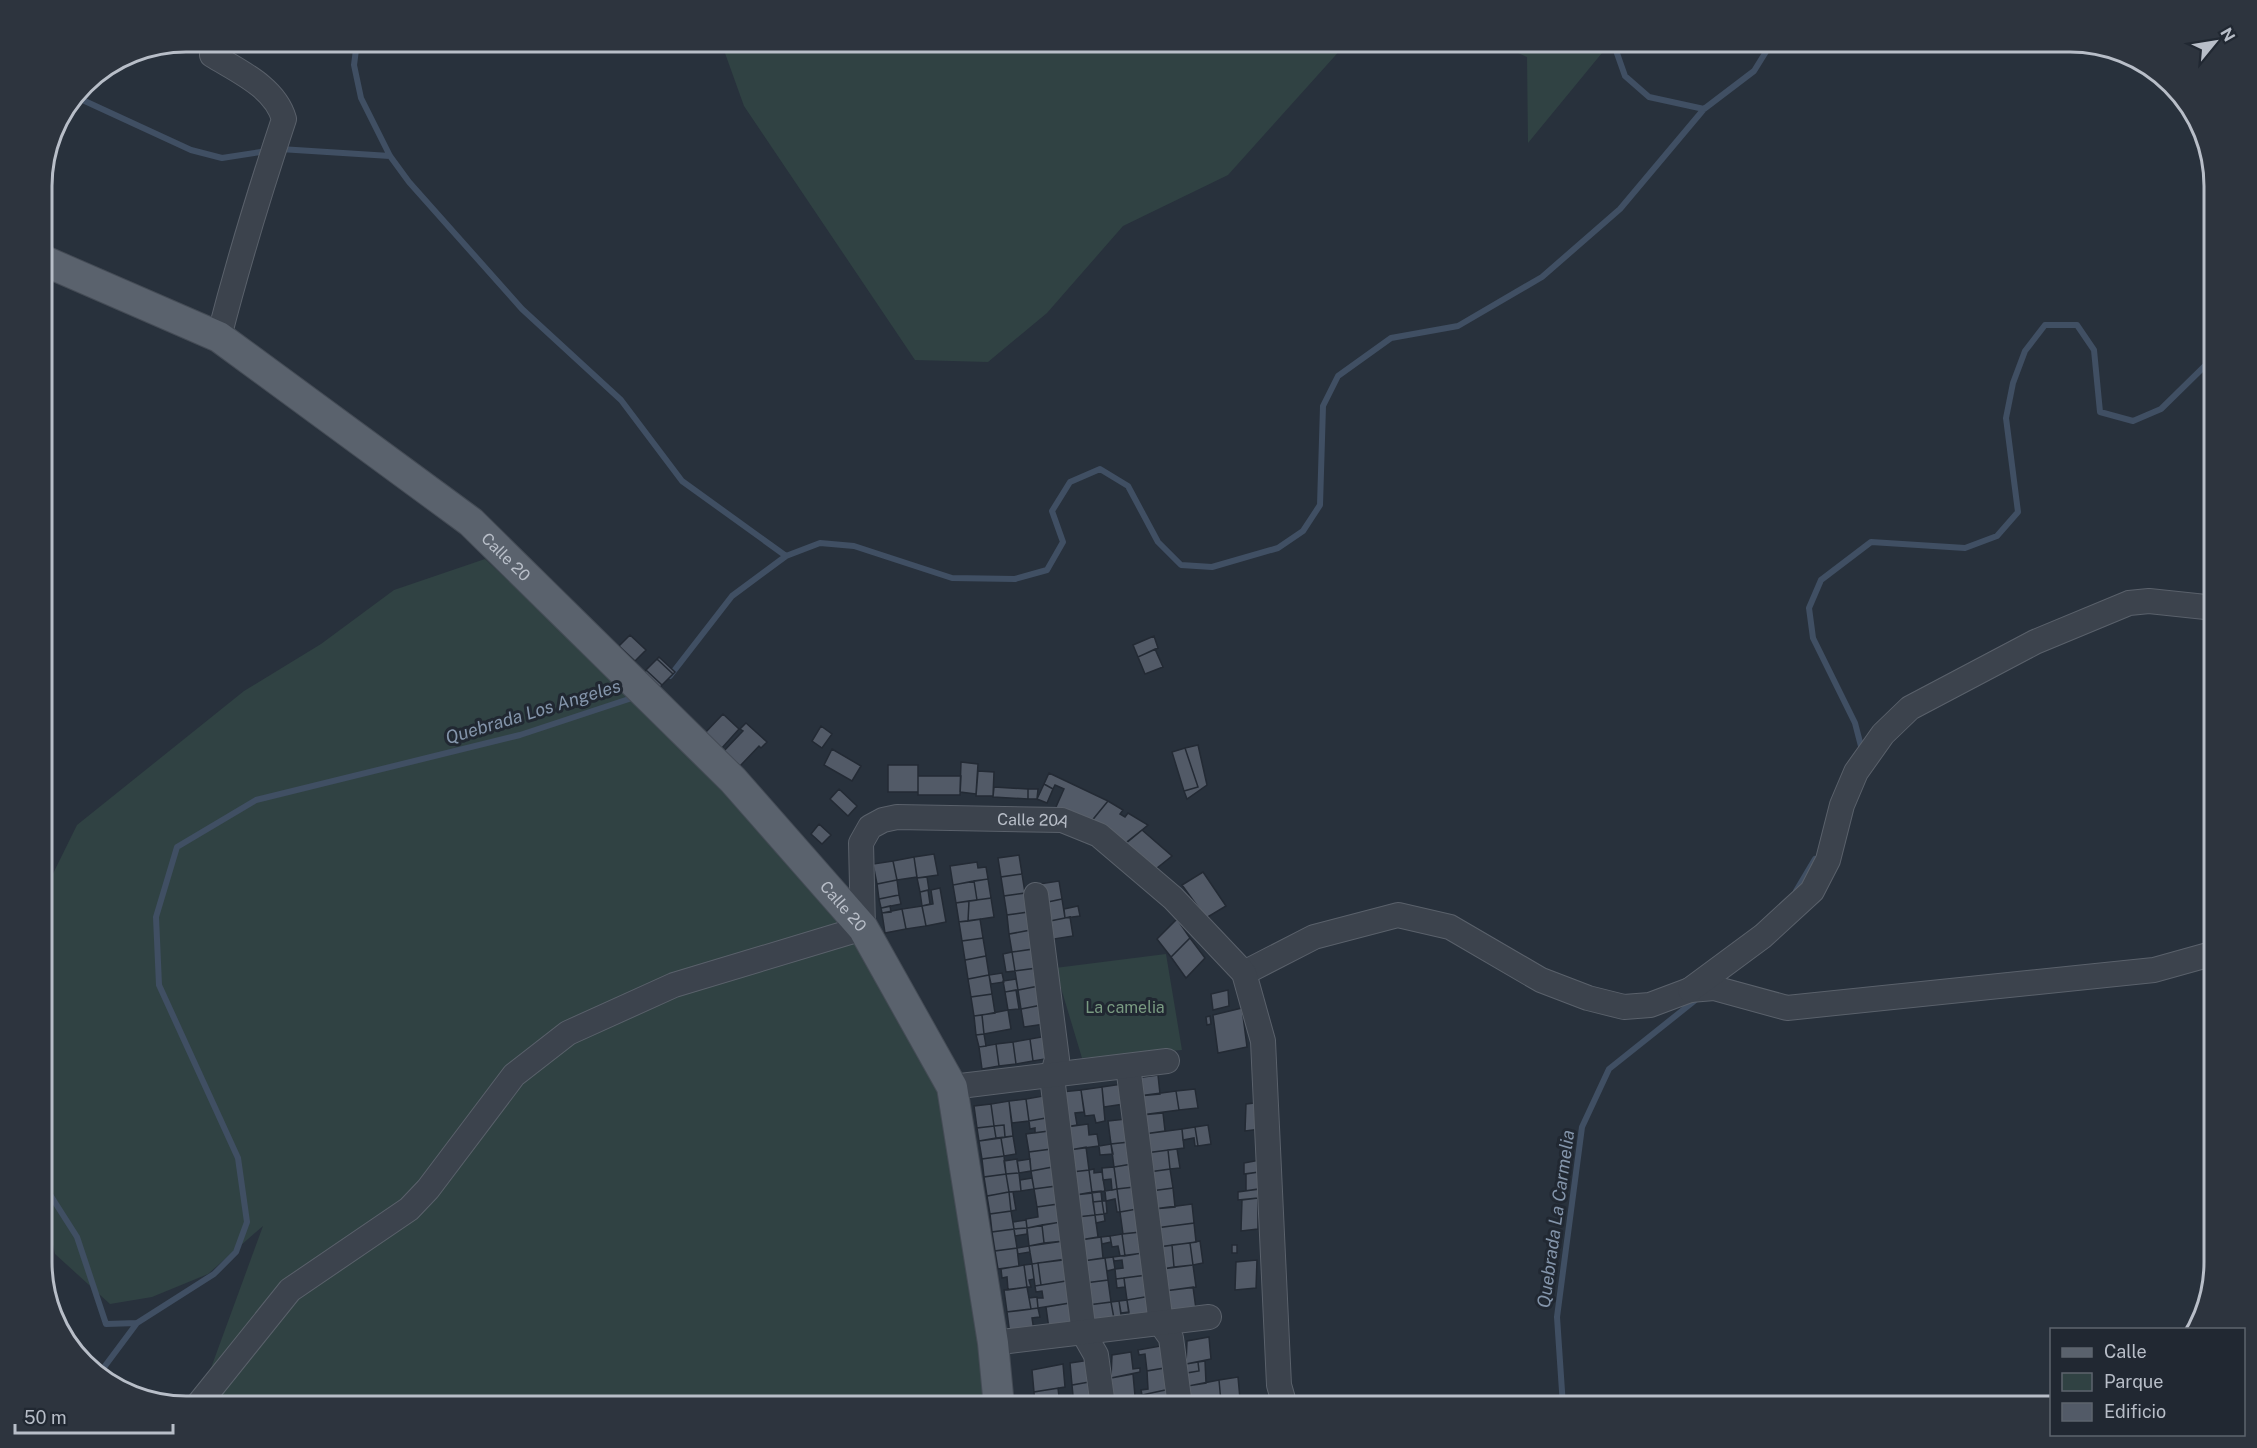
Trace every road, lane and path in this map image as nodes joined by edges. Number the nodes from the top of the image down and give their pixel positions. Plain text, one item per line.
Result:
1 (212, 55) dead end
2 (53, 265) edge
3 (219, 337) junction
4 (2204, 607) edge
5 (1036, 895) dead end
6 (863, 928) junction
7 (2204, 955) edge
8 (1244, 973) junction
9 (1690, 990) junction
10 (1167, 1061) dead end
11 (1128, 1066) junction
12 (1052, 1077) junction
13 (952, 1087) junction
14 (1209, 1317) dead end
15 (1161, 1324) junction
16 (1084, 1334) junction
17 (993, 1343) junction
18 (205, 1396) edge
19 (998, 1396) edge
20 (1101, 1396) edge
21 (1179, 1396) edge
22 (1282, 1396) edge

1 - 3 street
2 - 3 main road, Calle 20
3 - 6 main road, Calle 20
4 - 9 street
5 - 12 street
6 - 8 street, Calle 20A
6 - 13 main road, Calle 20
6 - 18 street
7 - 9 street
8 - 9 street
8 - 22 street
10 - 11 street
11 - 12 street
11 - 15 street
12 - 13 street
12 - 16 street
13 - 17 main road, Calle 20
14 - 15 street
15 - 16 street
15 - 21 street
16 - 17 street
16 - 20 street
17 - 19 main road, Calle 20

